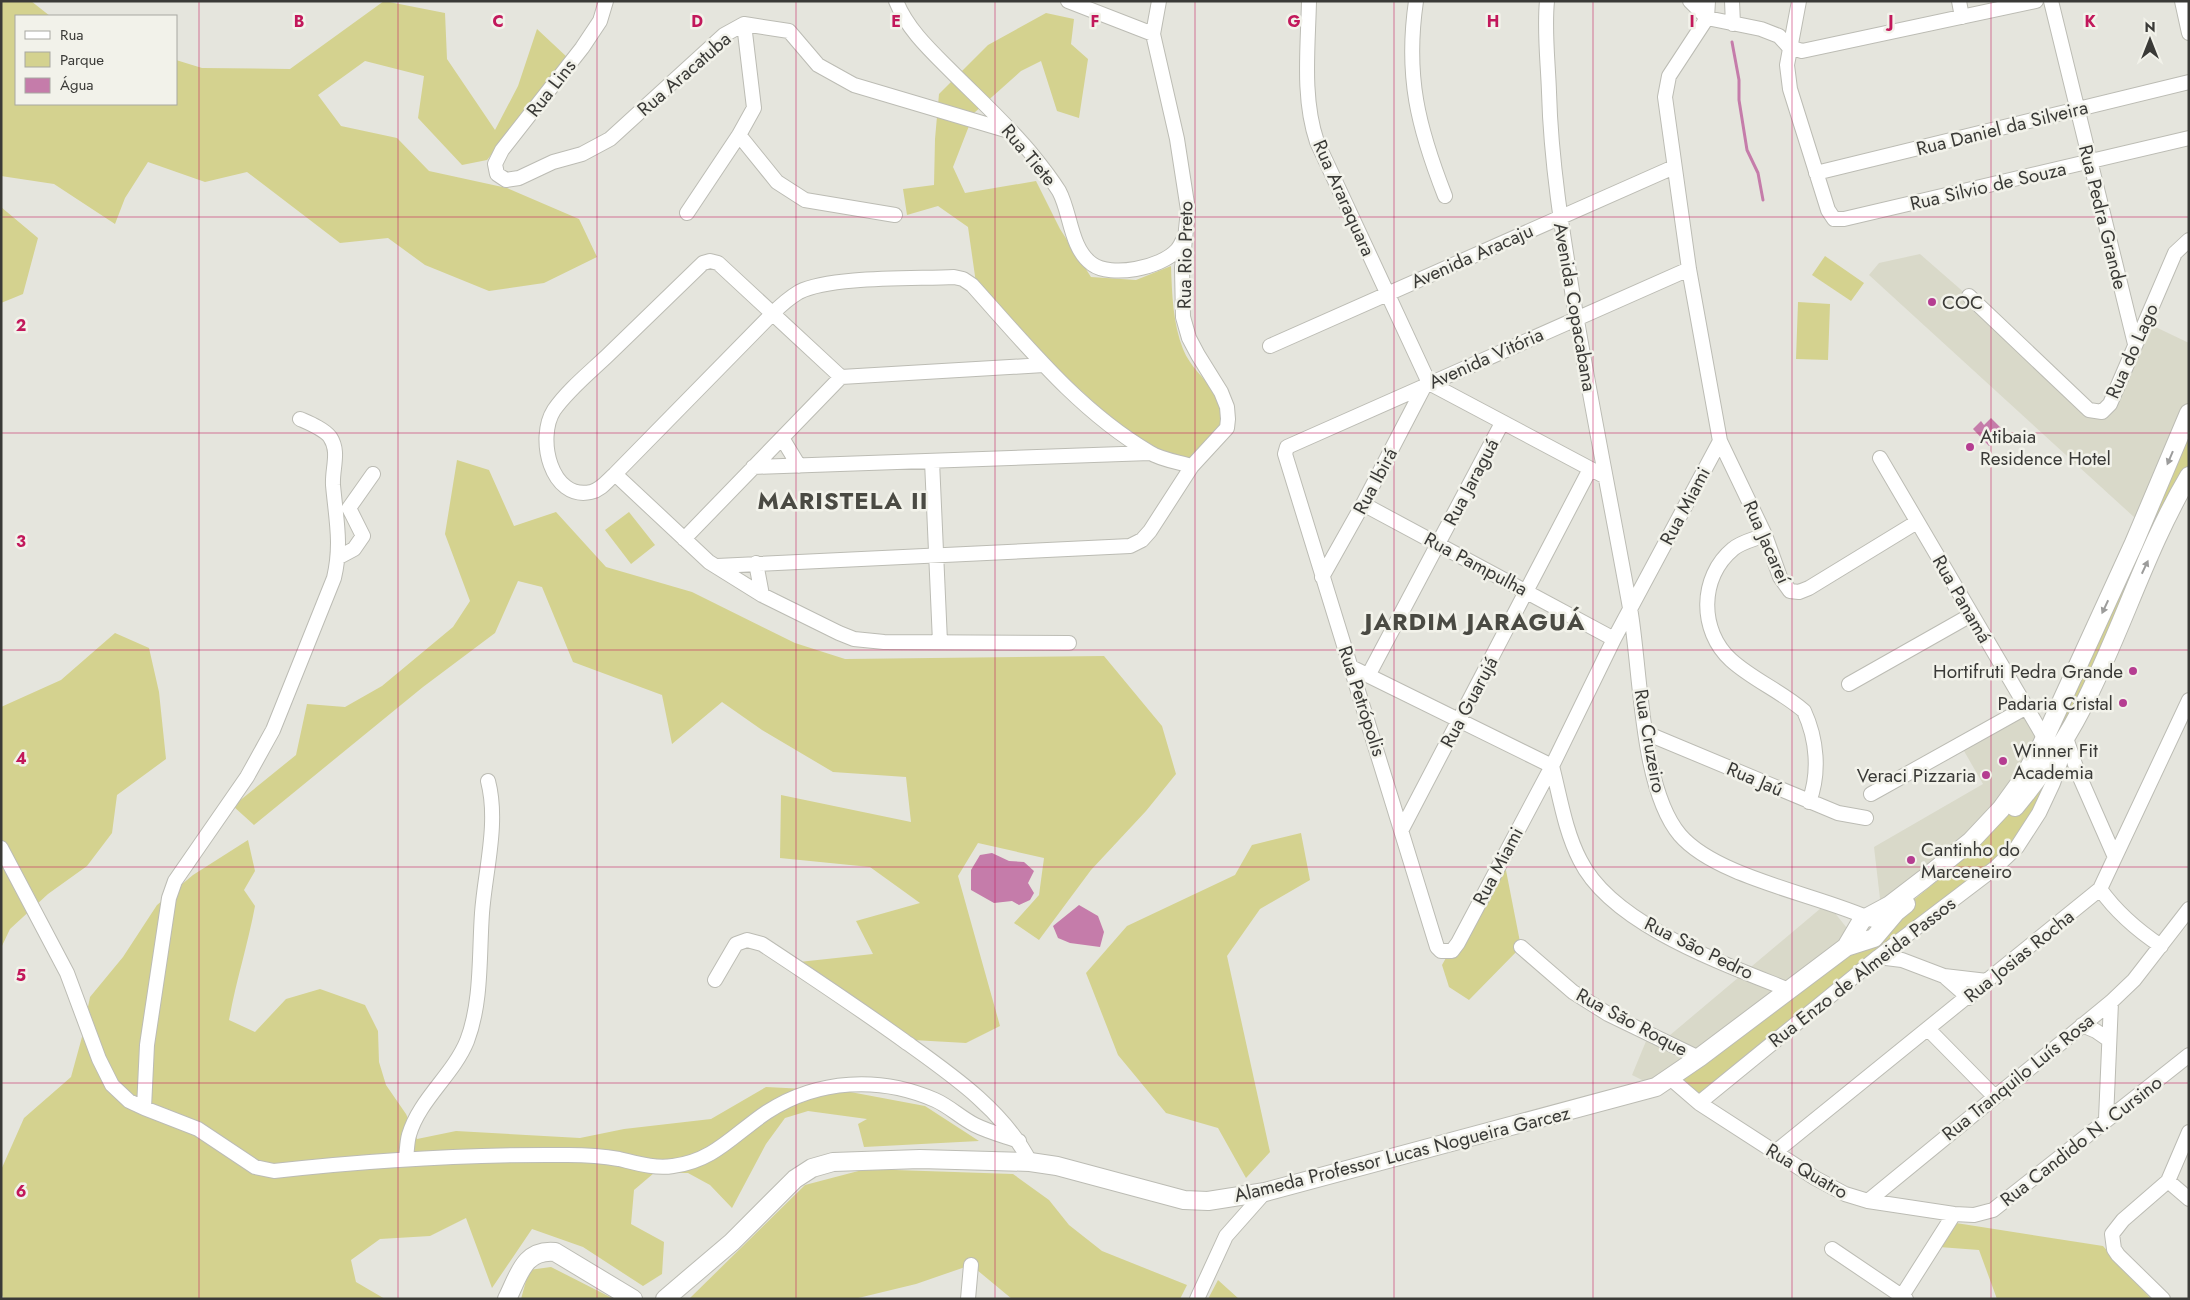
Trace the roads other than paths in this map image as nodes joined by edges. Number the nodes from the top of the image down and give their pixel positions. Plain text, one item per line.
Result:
1 (606, 1) edge
2 (896, 1) edge
3 (1068, 1) edge
4 (1159, 1) edge
5 (1309, 1) edge
6 (1416, 1) edge
7 (1547, 1) edge
8 (1690, 1) edge
9 (1708, 1) edge
10 (1732, 1) edge
11 (1799, 1) edge
12 (1959, 1) edge
13 (2036, 1) edge
14 (2051, 1) edge
15 (2182, 1) edge
16 (1962, 17) junction
17 (1707, 18) junction
18 (744, 24) junction
19 (1733, 24) junction
20 (2189, 33) edge
21 (1153, 34) junction
22 (1789, 48) junction
23 (2189, 82) edge
24 (2076, 110) junction
25 (1009, 131) junction
26 (739, 136) junction
27 (2189, 138) edge
28 (2089, 162) junction
29 (1674, 167) junction
30 (1816, 173) junction
31 (497, 174) joint
32 (1445, 196) dead end
33 (687, 213) dead end
34 (895, 215) dead end
35 (1560, 218) junction
36 (1185, 237) junction
37 (2189, 240) edge
38 (1689, 269) junction
39 (1387, 294) junction
40 (1969, 296) dead end
41 (772, 314) junction
42 (1577, 318) junction
43 (2135, 344) junction
44 (1270, 346) dead end
45 (1044, 365) junction
46 (841, 377) junction
47 (1427, 384) junction
48 (2189, 413) edge
49 (300, 419) dead end
50 (1502, 423) junction
51 (782, 438) junction
52 (1720, 441) junction
53 (1285, 450) joint
54 (1150, 454) junction
55 (1880, 458) dead end
56 (932, 461) junction
57 (799, 466) junction
58 (1192, 466) junction
59 (753, 467) junction
60 (1590, 469) junction
61 (374, 474) dead end
62 (615, 474) junction
63 (1604, 476) junction
64 (2189, 476) edge
65 (1364, 504) junction
66 (1917, 522) junction
67 (1765, 535) junction
68 (684, 539) junction
69 (1438, 544) junction
70 (937, 554) junction
71 (339, 558) junction
72 (756, 563) junction
73 (717, 566) junction
74 (1322, 577) junction
75 (1527, 591) junction
76 (762, 594) junction
77 (1630, 610) junction
78 (1971, 615) junction
79 (2091, 637) junction
80 (1614, 639) junction
81 (940, 642) junction
82 (1069, 643) dead end
83 (2105, 657) junction
84 (1351, 667) junction
85 (1369, 674) junction
86 (1850, 684) dead end
87 (2189, 700) edge
88 (2025, 708) junction
89 (1460, 720) junction
90 (1646, 733) junction
91 (2056, 743) junction
92 (1552, 766) junction
93 (2058, 770) junction
94 (2078, 773) junction
95 (488, 781) dead end
96 (2033, 786) junction
97 (1871, 794) dead end
98 (1809, 802) junction
99 (2039, 813) junction
100 (1866, 818) dead end
101 (1402, 829) junction
102 (1, 848) edge
103 (2114, 855) junction
104 (2100, 889) junction
105 (2189, 909) edge
106 (1867, 930) junction
107 (1898, 942) junction
108 (2162, 946) junction
109 (1520, 947) dead end
110 (1441, 951) joint
111 (1878, 957) junction
112 (1902, 960) junction
113 (1944, 976) junction
114 (715, 980) dead end
115 (1987, 981) junction
116 (1789, 990) junction
117 (1969, 998) junction
118 (2111, 1002) junction
119 (2082, 1025) junction
120 (1928, 1029) junction
121 (2109, 1040) junction
122 (2189, 1055) edge
123 (1699, 1058) junction
124 (2189, 1066) edge
125 (2169, 1072) junction
126 (1670, 1078) junction
127 (1994, 1096) junction
128 (1699, 1103) junction
129 (144, 1108) junction
130 (2106, 1119) junction
131 (2189, 1132) edge
132 (1019, 1141) junction
133 (1774, 1153) junction
134 (406, 1158) junction
135 (1030, 1162) junction
136 (2168, 1181) junction
137 (1265, 1192) junction
138 (2189, 1199) edge
139 (1868, 1201) junction
140 (1993, 1210) joint
141 (1954, 1214) junction
142 (1832, 1249) dead end
143 (971, 1265) dead end
144 (1903, 1298) edge
145 (508, 1299) edge
146 (633, 1299) edge
147 (666, 1299) edge
148 (968, 1299) edge
149 (1198, 1299) edge
150 (2163, 1299) edge

1 - 31 street, Rua Lins
2 - 25 street, Rua Tiete
3 - 21 street
4 - 21 street, Rua Rio Preto
5 - 39 street, Rua Araraquara
6 - 32 street
7 - 35 street, Avenida Copacabana
8 - 17 street
9 - 17 street
10 - 19 street
11 - 22 street
12 - 16 street
13 - 16 street
14 - 24 street, Rua Pedra Grande
15 - 20 street
16 - 22 street
17 - 19 street
17 - 29 street
18 - 25 street, Rua Aracatuba
18 - 26 street
18 - 31 street, Rua Aracatuba
19 - 22 street
21 - 36 street, Rua Rio Preto
22 - 30 street
23 - 24 street, Rua Daniel da Silveira
24 - 28 street, Rua Pedra Grande
24 - 30 street, Rua Daniel da Silveira
25 - 36 street, Rua Tiete
26 - 33 street
26 - 34 street
27 - 28 street, Rua Silvio de Souza
28 - 30 street, Rua Silvio de Souza
28 - 43 street, Rua Pedra Grande
29 - 35 street, Avenida Aracaju
29 - 38 street
35 - 39 street, Avenida Aracaju
35 - 42 street, Avenida Copacabana
36 - 58 street, Rua Rio Preto
37 - 43 street, Rua do Lago
38 - 42 street, Avenida Vitória
38 - 52 street
39 - 44 street, Avenida Aracaju
39 - 47 street, Rua Araraquara
40 - 43 street, Rua do Lago
41 - 45 street
41 - 46 street
41 - 62 street
41 - 62 street
42 - 47 street, Avenida Vitória
42 - 63 street, Avenida Copacabana
45 - 46 street
45 - 54 street
46 - 51 street
47 - 50 street
47 - 53 street, Avenida Vitória
47 - 65 street, Rua Ibirá
48 -> 79 main road, Alameda Professor Lucas Nogueira Garcez
49 - 71 street
50 - 60 street
50 - 69 street, Rua Jaraguá
51 - 57 street
51 - 59 street
52 - 67 street, Rua Jacareí
52 - 77 street, Rua Miami
53 - 74 street, Rua Petrópolis
54 - 56 street
54 - 58 street
55 - 66 street, Rua Panamá
56 - 57 street
56 - 70 street
57 - 59 street
58 - 70 street, Rua Rio Preto
59 - 68 street
60 - 63 street
60 - 75 street, Rua Guarujá
61 - 71 street
62 - 68 street
63 - 77 street, Avenida Copacabana
83 -> 64 main road, Alameda Professor Lucas Nogueira Garcez
65 - 69 street, Rua Pampulha
65 - 74 street, Rua Ibirá
66 - 67 street, Rua Jacareí
66 - 78 street, Rua Panamá
67 - 98 street
68 - 73 street
69 - 75 street, Rua Pampulha
69 - 85 street, Rua Jaraguá
70 - 72 street, Rua Rio Preto
70 - 81 street
71 - 129 street
72 - 73 street, Rua Rio Preto
72 - 76 street
73 - 76 street
74 - 84 street, Rua Petrópolis
75 - 80 street, Rua Pampulha
75 - 89 street, Rua Guarujá
76 - 81 street
77 - 80 street, Rua Miami
77 - 90 street, Rua Cruzeiro
78 - 86 street
78 - 88 street, Rua Panamá
79 - 83 main road
79 - 91 main road, Alameda Professor Lucas Nogueira Garcez
80 - 92 street, Rua Miami
81 - 82 street
83 - 91 main road, Alameda Professor Lucas Nogueira Garcez
84 - 85 street
84 - 101 street, Rua Petrópolis
85 - 89 street
87 - 103 street, Rua Josias Rocha
88 - 91 street, Rua Panamá
88 - 97 street
89 - 92 street
89 - 101 street, Rua Guarujá
90 - 98 street, Rua Jaú
90 - 106 street, Rua Cruzeiro
91 - 93 street, Rua Enzo de Almeida Passos
91 - 94 street, Rua Panamá
91 - 96 main road, Alameda Professor Lucas Nogueira Garcez
91 - 106 main road, Alameda Professor Lucas Nogueira Garcez
92 - 110 street, Rua Miami
92 - 116 street, Rua São Pedro
93 - 94 street
93 - 99 street, Rua Enzo de Almeida Passos
94 - 103 street, Rua Panamá
95 - 134 street
96 - 99 street
96 - 106 main road, Alameda Professor Lucas Nogueira Garcez
98 - 100 street, Rua Jaú
99 - 107 street, Rua Enzo de Almeida Passos
101 - 110 street, Rua Petrópolis
102 - 129 street
103 - 104 street, Rua Josias Rocha
104 - 108 street
104 - 115 street, Rua Josias Rocha
105 - 108 street, Rua Tranquilo Luís Rosa
106 - 116 main road, Alameda Professor Lucas Nogueira Garcez
107 - 111 street, Rua Enzo de Almeida Passos
107 - 112 street
108 - 118 street, Rua Tranquilo Luís Rosa
109 - 123 street, Rua São Roque
111 - 112 street
111 - 128 street, Rua Enzo de Almeida Passos
112 - 113 street
113 - 115 street
113 - 117 street
114 - 132 street
115 - 117 street, Rua Josias Rocha
116 - 123 main road, Alameda Professor Lucas Nogueira Garcez
117 - 120 street, Rua Josias Rocha
118 - 119 street, Rua Tranquilo Luís Rosa
118 - 121 street
119 - 121 street
119 - 127 street, Rua Tranquilo Luís Rosa
120 - 127 street
120 - 133 street, Rua Josias Rocha
121 - 130 street
122 - 125 street, Rua Candido N. Cursino
123 - 126 main road, Alameda Professor Lucas Nogueira Garcez
124 - 125 street, Rua Candido N. Cursino
125 - 130 street, Rua Candido N. Cursino
126 - 128 street, Rua Quatro
126 - 137 main road, Alameda Professor Lucas Nogueira Garcez
127 - 139 street, Rua Tranquilo Luís Rosa
128 - 133 street, Rua Quatro
129 - 134 street
130 - 140 street, Rua Candido N. Cursino
131 - 136 street
132 - 134 street
132 - 135 street
133 - 139 street, Rua Quatro
135 - 137 main road, Alameda Professor Lucas Nogueira Garcez
135 - 147 main road, Alameda Professor Lucas Nogueira Garcez
136 - 138 street
136 - 150 street
137 - 149 street
139 - 141 street, Rua Quatro
140 - 141 street, Rua Quatro
141 - 144 street
142 - 144 street
143 - 148 street
145 - 146 main road

